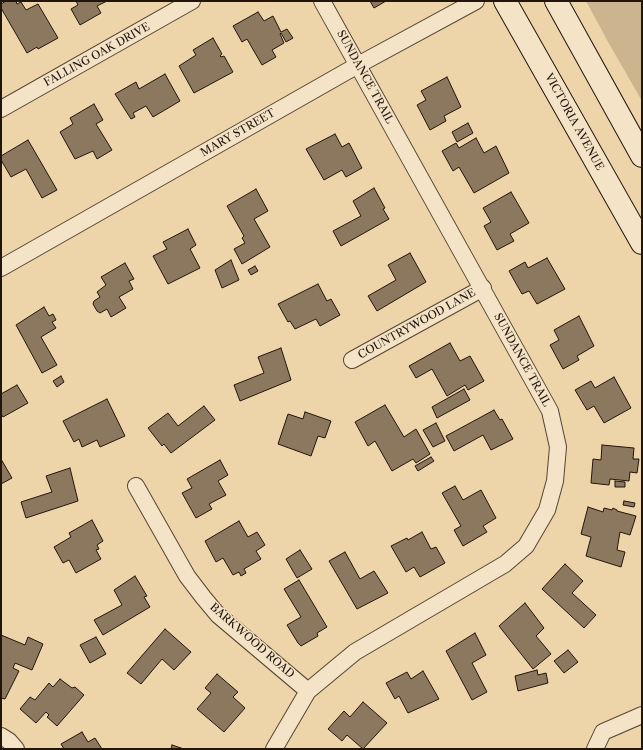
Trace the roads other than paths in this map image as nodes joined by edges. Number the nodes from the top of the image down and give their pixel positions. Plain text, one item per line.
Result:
1 (192, 1) edge
2 (322, 1) edge
3 (476, 1) edge
4 (505, 1) edge
5 (556, 1) edge
6 (358, 65) junction
7 (1, 109) edge
8 (642, 156) edge
9 (642, 243) edge
10 (1, 268) edge
11 (483, 288) junction
12 (352, 360) dead end
13 (136, 486) dead end
14 (308, 691) junction
15 (642, 715) edge
16 (1, 736) edge
17 (16, 749) edge
18 (274, 749) edge
19 (595, 749) edge

1 - 7 street, FALLING OAK DRIVE
2 - 6 street, SUNDANCE TRAIL
3 - 6 street, MARY STREET
4 - 9 main road, VICTORIA AVENUE
5 - 8 main road
6 - 10 street, MARY STREET
6 - 11 street, SUNDANCE TRAIL
11 - 12 street, COUNTRYWOOD LANE
11 - 14 street, SUNDANCE TRAIL
13 - 14 street, BARKWOOD ROAD
14 - 18 street, SUNDANCE TRAIL
15 - 19 street
16 - 17 street

